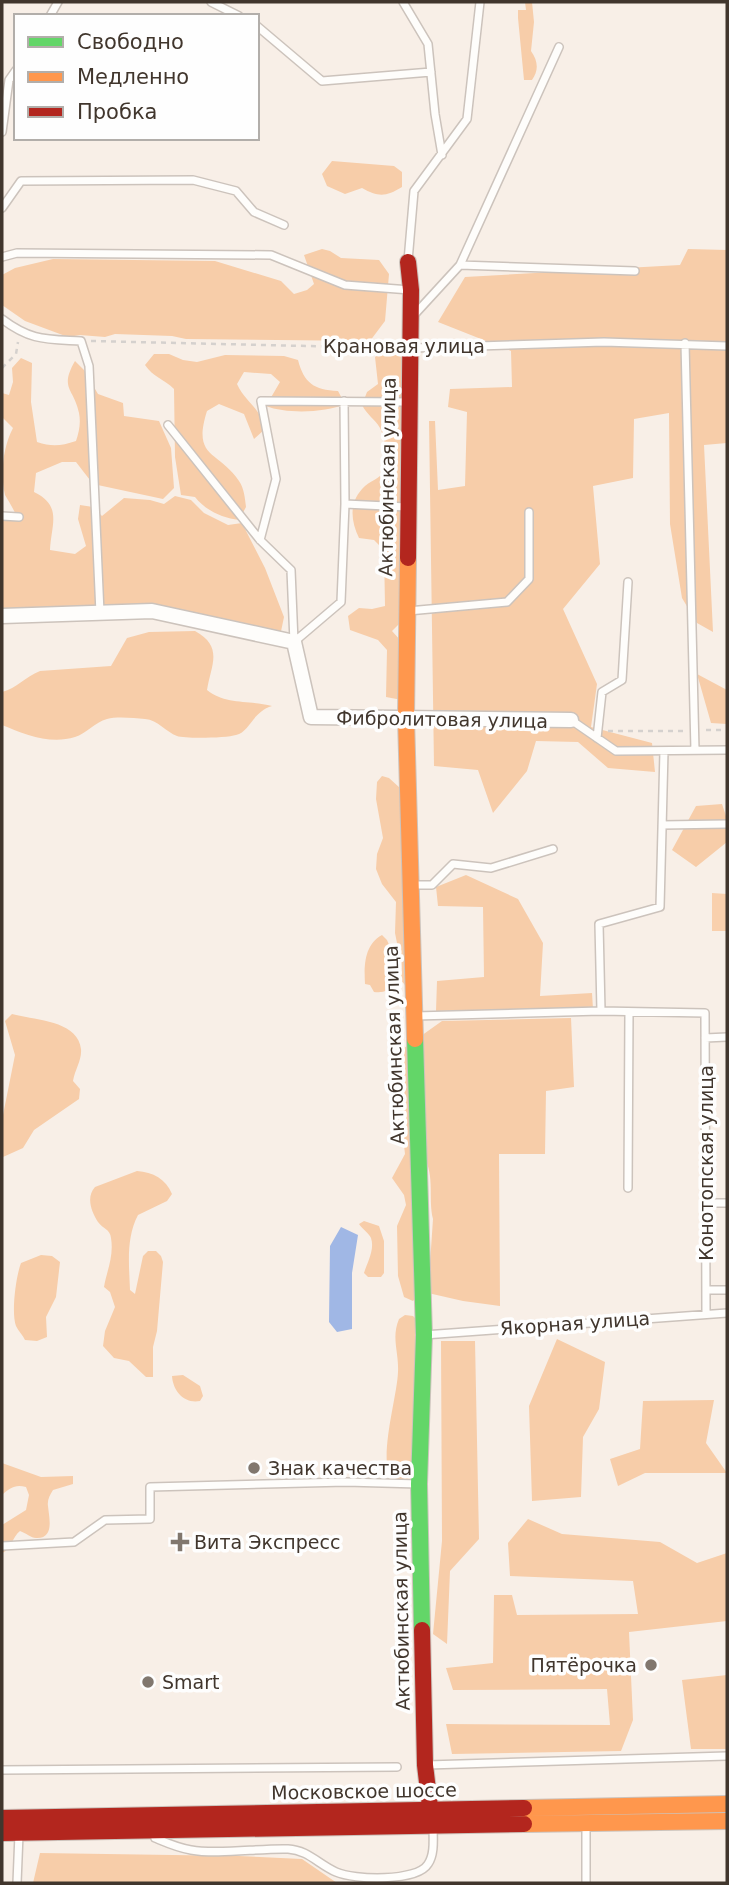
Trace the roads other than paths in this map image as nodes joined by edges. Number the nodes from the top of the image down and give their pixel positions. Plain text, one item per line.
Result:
1 (211, 2) edge
2 (403, 2) edge
3 (480, 2) edge
4 (235, 14) edge
5 (259, 28) edge
6 (559, 47) dead end
7 (14, 72) edge
8 (431, 72) junction
9 (4, 105) edge
10 (2, 132) edge
11 (442, 155) junction
12 (2, 208) edge
13 (284, 225) dead end
14 (2, 257) edge
15 (408, 262) joint
16 (460, 265) junction
17 (635, 271) dead end
18 (411, 290) junction
19 (2, 319) edge
20 (410, 320) junction
21 (685, 343) junction
22 (727, 346) edge
23 (410, 348) junction
24 (344, 401) junction
25 (409, 402) junction
26 (168, 425) dead end
27 (345, 504) junction
28 (408, 507) junction
29 (529, 512) dead end
30 (2, 516) edge
31 (19, 516) dead end
32 (260, 540) junction
33 (628, 582) dead end
34 (407, 611) junction
35 (100, 613) junction
36 (2, 615) edge
37 (294, 642) junction
38 (406, 719) junction
39 (571, 720) joint
40 (597, 735) junction
41 (695, 750) junction
42 (727, 750) edge
43 (664, 751) junction
44 (727, 824) edge
45 (662, 825) junction
46 (553, 849) dead end
47 (411, 885) junction
48 (601, 1012) junction
49 (629, 1012) junction
50 (414, 1016) junction
51 (727, 1037) edge
52 (705, 1038) junction
53 (628, 1188) dead end
54 (706, 1203) junction
55 (727, 1203) edge
56 (706, 1290) junction
57 (727, 1290) edge
58 (706, 1313) junction
59 (727, 1313) edge
60 (424, 1335) junction
61 (419, 1484) junction
62 (2, 1546) edge
63 (727, 1756) edge
64 (425, 1765) junction
65 (397, 1767) dead end
66 (2, 1770) edge
67 (727, 1804) edge
68 (2, 1818) edge
69 (432, 1818) junction
70 (727, 1821) edge
71 (586, 1824) junction
72 (142, 1832) junction
73 (2, 1833) edge
74 (19, 1833) junction
75 (354, 1880) edge
76 (17, 1883) edge
77 (586, 1883) edge

1 - 4 lane
2 - 8 lane
3 - 11 lane
5 - 8 lane
6 - 16 lane
7 - 9 lane
8 - 11 lane
9 - 10 lane
11 - 15 lane
12 - 13 lane
14 - 18 lane
15 - 18 street, Актюбинская улица
16 - 17 lane
16 - 20 lane
18 - 20 street, Актюбинская улица
19 - 35 lane
20 - 23 street, Актюбинская улица
21 - 22 lane, Крановая улица
21 - 23 lane, Крановая улица
21 - 41 lane
23 - 25 street, Актюбинская улица
24 - 25 lane
24 - 27 lane
24 - 32 lane
25 - 28 street, Актюбинская улица
26 - 32 lane
27 - 28 lane
27 - 37 lane
28 - 34 street, Актюбинская улица
29 - 34 lane
30 - 31 lane
32 - 37 lane
33 - 40 lane
34 - 38 street, Актюбинская улица
35 - 36 street
35 - 37 street
37 - 38 street, Фибролитовая улица
38 - 39 street, Фибролитовая улица
38 - 47 street, Актюбинская улица
39 - 40 lane, Фибролитовая улица
40 - 43 lane, Фибролитовая улица
41 - 42 lane, Фибролитовая улица
41 - 43 lane, Фибролитовая улица
43 - 45 lane
44 - 45 lane
45 - 48 lane
46 - 47 lane
47 - 50 street, Актюбинская улица
48 - 49 lane
48 - 50 lane
49 - 52 lane, Конотопская улица
49 - 53 lane
50 - 60 street, Актюбинская улица
51 - 52 lane
52 - 54 lane, Конотопская улица
54 - 55 lane
54 - 56 lane, Конотопская улица
56 - 57 lane
56 - 58 lane, Конотопская улица
58 - 59 lane, Якорная улица
58 - 60 lane, Якорная улица
60 - 61 street, Актюбинская улица
61 - 62 lane
61 - 64 street, Актюбинская улица
63 - 64 lane
64 - 69 street, Актюбинская улица
65 - 66 lane
67 - 69 street, Московское шоссе
68 - 69 street, Московское шоссе
69 - 71 street, Московское шоссе
69 - 72 street, Московское шоссе
69 - 75 lane
70 - 71 street, Московское шоссе
71 - 77 lane
72 - 74 street, Московское шоссе
72 - 75 lane
73 - 74 street, Московское шоссе
74 - 76 lane

